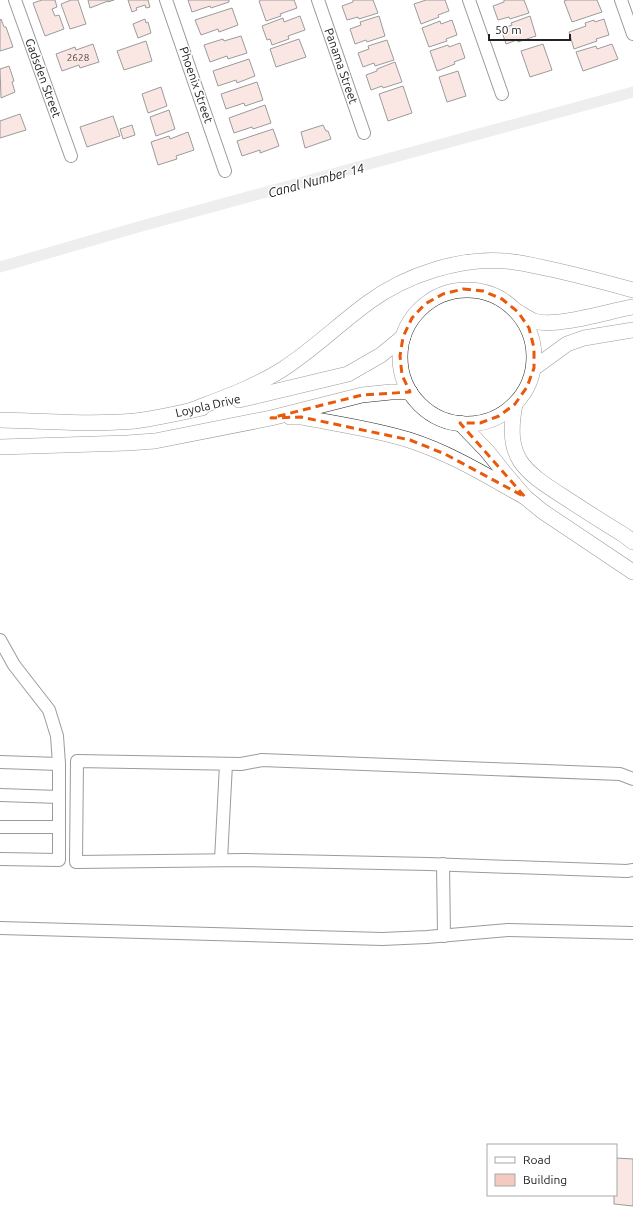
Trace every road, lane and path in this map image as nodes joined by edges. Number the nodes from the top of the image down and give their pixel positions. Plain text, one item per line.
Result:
1 (15, 0) edge
2 (166, 0) edge
3 (318, 0) edge
4 (469, 0) edge
5 (621, 0) edge
6 (633, 34) edge
7 (502, 94) dead end
8 (364, 133) dead end
9 (71, 156) dead end
10 (225, 171) dead end
11 (633, 290) edge
12 (633, 307) edge
13 (518, 312) junction
14 (633, 330) edge
15 (403, 337) junction
16 (534, 368) junction
17 (410, 392) junction
18 (515, 404) junction
19 (192, 410) junction
20 (271, 418) junction
21 (0, 420) edge
22 (460, 424) junction
23 (0, 447) edge
24 (525, 497) junction
25 (633, 542) edge
26 (633, 572) edge
27 (0, 640) edge
28 (0, 762) edge
29 (59, 764) junction
30 (226, 764) junction
31 (633, 779) edge
32 (0, 795) edge
33 (59, 797) junction
34 (0, 827) edge
35 (59, 827) junction
36 (0, 859) edge
37 (221, 860) junction
38 (443, 864) junction
39 (633, 870) edge
40 (0, 928) edge
41 (633, 933) edge
42 (444, 936) junction

1 - 9 street, Gadsden Street
2 - 10 street, Phoenix Street
3 - 8 street, Panama Street
4 - 7 street
5 - 6 street
11 - 19 main road
12 - 13 main road
13 - 15 main road
13 - 16 main road
14 - 16 main road
15 - 17 main road
15 - 19 main road, Loyola Drive
16 - 18 main road
17 - 20 main road, Loyola Drive
17 - 22 main road
18 - 22 main road
18 - 25 main road
19 - 21 main road, Loyola Drive
20 - 23 main road, Loyola Drive
20 - 24 main road
22 - 24 main road
24 - 26 main road
27 - 29 street
28 - 29 street
29 - 33 street
30 - 31 street
30 - 37 street
30 - 37 street
32 - 33 street
33 - 35 street
34 - 35 street
35 - 36 street
37 - 38 street
38 - 39 street
38 - 42 street
40 - 42 street
41 - 42 street

